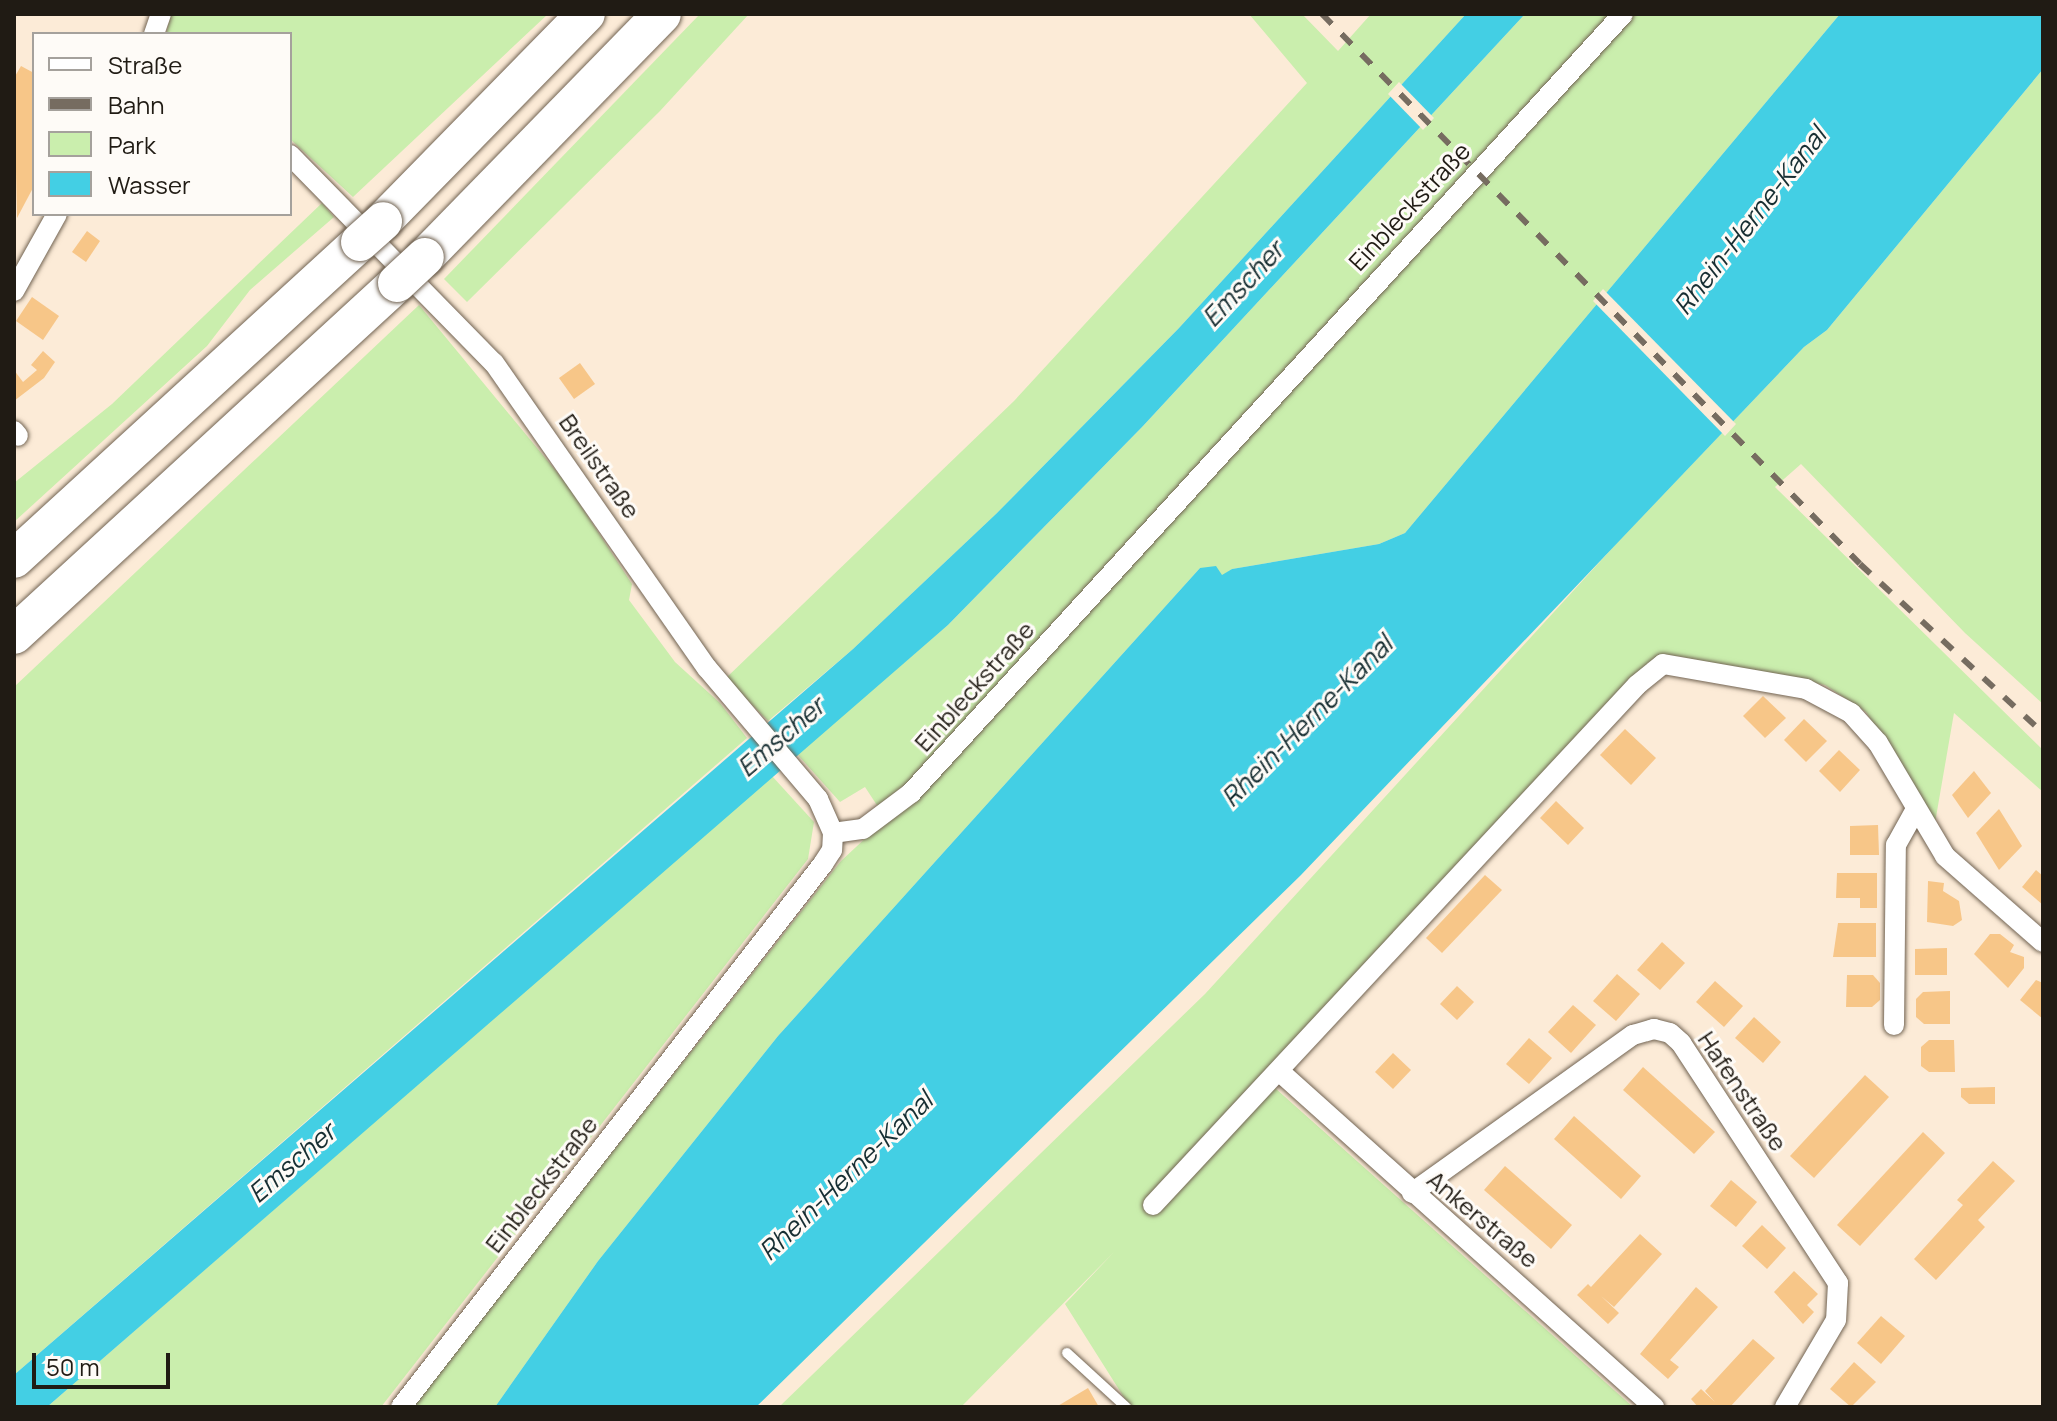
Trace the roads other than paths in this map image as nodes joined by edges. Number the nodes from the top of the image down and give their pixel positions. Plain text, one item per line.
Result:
1 (586, 14) edge
2 (662, 14) edge
3 (1623, 14) edge
4 (292, 157) edge
5 (56, 216) edge
6 (14, 291) edge
7 (14, 559) edge
8 (14, 635) edge
9 (1916, 809) junction
10 (833, 833) junction
11 (2043, 942) edge
12 (1894, 1025) dead end
13 (1279, 1071) junction
14 (1412, 1193) junction
15 (1153, 1205) dead end
16 (1067, 1353) dead end
17 (401, 1407) edge
18 (1126, 1407) edge
19 (1654, 1407) edge
20 (1785, 1407) edge

1 - 7 highway
2 - 8 highway, bridge
3 - 10 street, Einbleckstraße
4 - 10 street, Breilstraße
5 - 6 street
9 - 11 street
9 - 12 street
9 - 13 street
10 - 17 street, Einbleckstraße
13 - 14 street, Ankerstraße
13 - 15 street
14 - 19 street, Ankerstraße
14 - 20 street, Hafenstraße
16 - 18 lane

